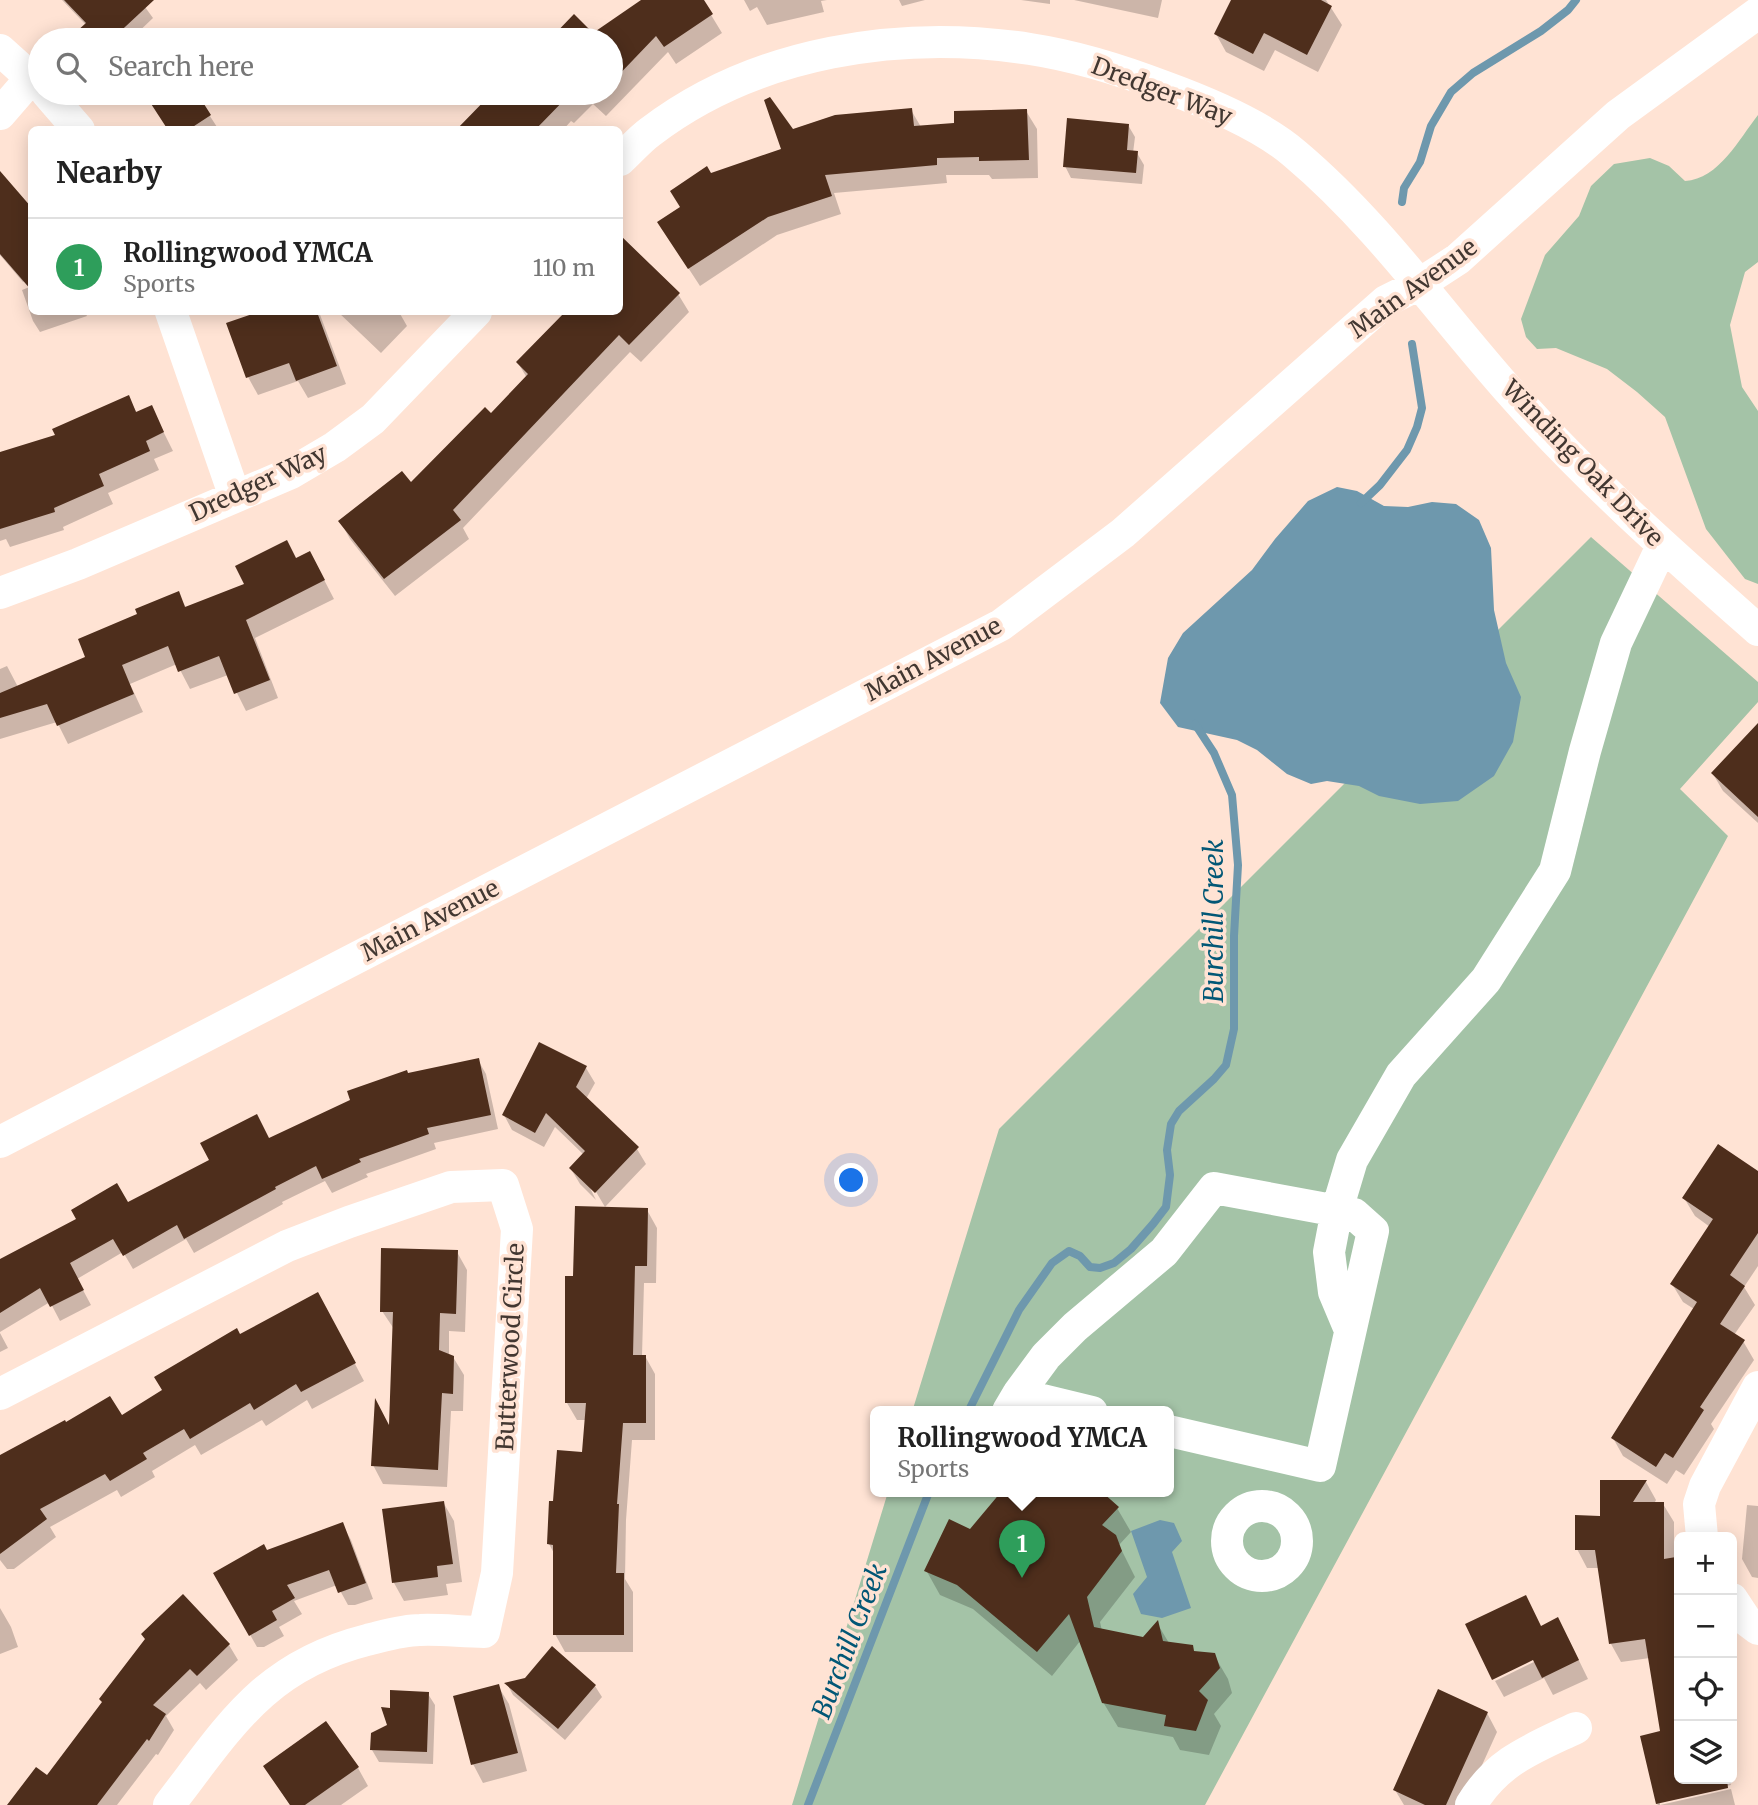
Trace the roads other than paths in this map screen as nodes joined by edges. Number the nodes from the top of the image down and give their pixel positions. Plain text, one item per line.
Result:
1 (1758, 13) edge
2 (0, 50) edge
3 (28, 74) edge
4 (28, 94) edge
5 (57, 105) edge
6 (0, 114) edge
7 (76, 126) edge
8 (623, 157) edge
9 (1418, 285) junction
10 (172, 315) edge
11 (473, 315) edge
12 (235, 497) junction
13 (1662, 545) junction
14 (0, 593) edge
15 (1758, 631) edge
16 (0, 1142) edge
17 (1337, 1210) junction
18 (1758, 1387) edge
19 (0, 1394) edge
20 (1013, 1403) edge
21 (1039, 1406) edge
22 (1174, 1432) edge
23 (1279, 1458) junction
24 (1267, 1507) dead end
25 (1702, 1532) edge
26 (1737, 1606) edge
27 (1758, 1629) edge
28 (1576, 1728) dead end
29 (169, 1805) edge
30 (1471, 1805) edge

1 - 9 street, Main Avenue
2 - 3 street
4 - 6 street
5 - 7 street
8 - 9 street, Dredger Way
9 - 13 street, Winding Oak Drive
9 - 16 street, Main Avenue
10 - 12 street
11 - 12 street, Dredger Way
12 - 14 street, Dredger Way
13 - 15 street, Winding Oak Drive
13 - 17 street
17 - 20 street
17 - 23 street
18 - 25 street
19 - 29 street, Butterwood Circle
20 - 21 street
22 - 23 street
23 - 24 street
26 - 27 street
28 - 30 street

